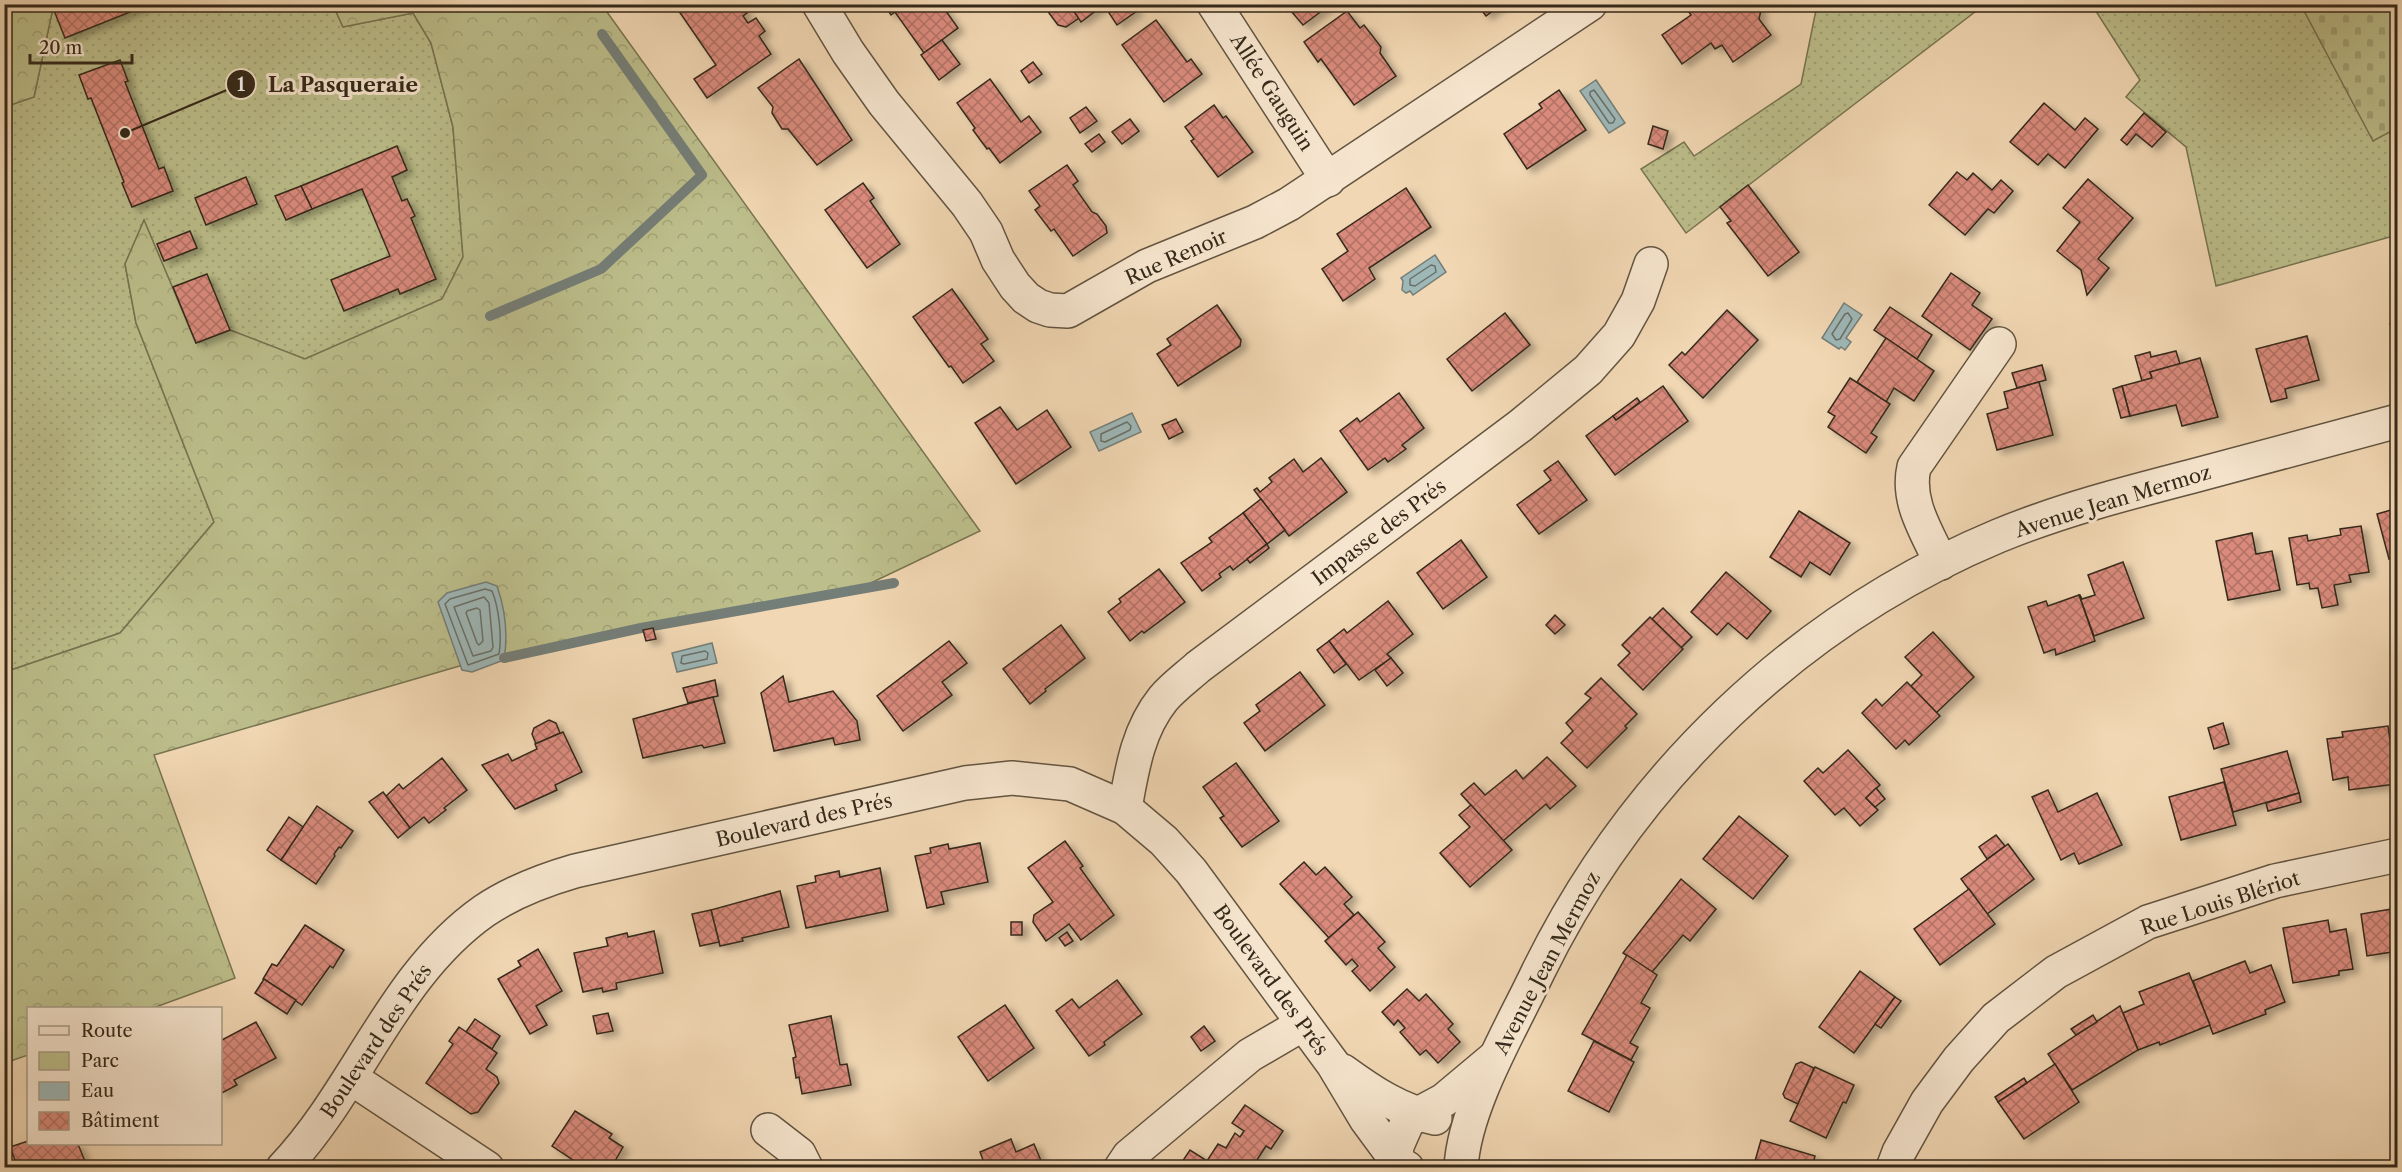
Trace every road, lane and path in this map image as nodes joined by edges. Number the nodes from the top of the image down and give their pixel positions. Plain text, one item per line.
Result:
1 (1214, 4) edge
2 (1590, 4) edge
3 (819, 6) edge
4 (1328, 180) junction
5 (1651, 264) dead end
6 (1999, 344) dead end
7 (2397, 421) edge
8 (1941, 563) junction
9 (1125, 808) junction
10 (2397, 855) edge
11 (1304, 1024) junction
12 (1498, 1054) junction
13 (1333, 1064) junction
14 (351, 1078) junction
15 (1416, 1114) junction
16 (768, 1130) dead end
17 (1458, 1162) edge
18 (1402, 1166) edge
19 (283, 1167) edge
20 (487, 1167) edge
21 (806, 1167) edge
22 (1122, 1167) edge
23 (1893, 1167) edge

1 - 4 street, Allée Gauguin
2 - 4 street, Rue Renoir
3 - 4 street, Rue Renoir
5 - 9 street, Impasse des Prés
6 - 8 street
7 - 8 street, Avenue Jean Mermoz
8 - 12 street, Avenue Jean Mermoz
9 - 11 street, Boulevard des Prés
9 - 14 street, Boulevard des Prés
10 - 23 street, Rue Louis Blériot
11 - 13 street, Boulevard des Prés
11 - 22 street
12 - 15 street
12 - 17 street, Avenue Jean Mermoz
13 - 15 street, Boulevard des Prés
13 - 18 street, Boulevard des Prés
14 - 19 street, Boulevard des Prés
14 - 20 street
15 - 17 street, Boulevard des Prés
15 - 18 street
16 - 21 street

